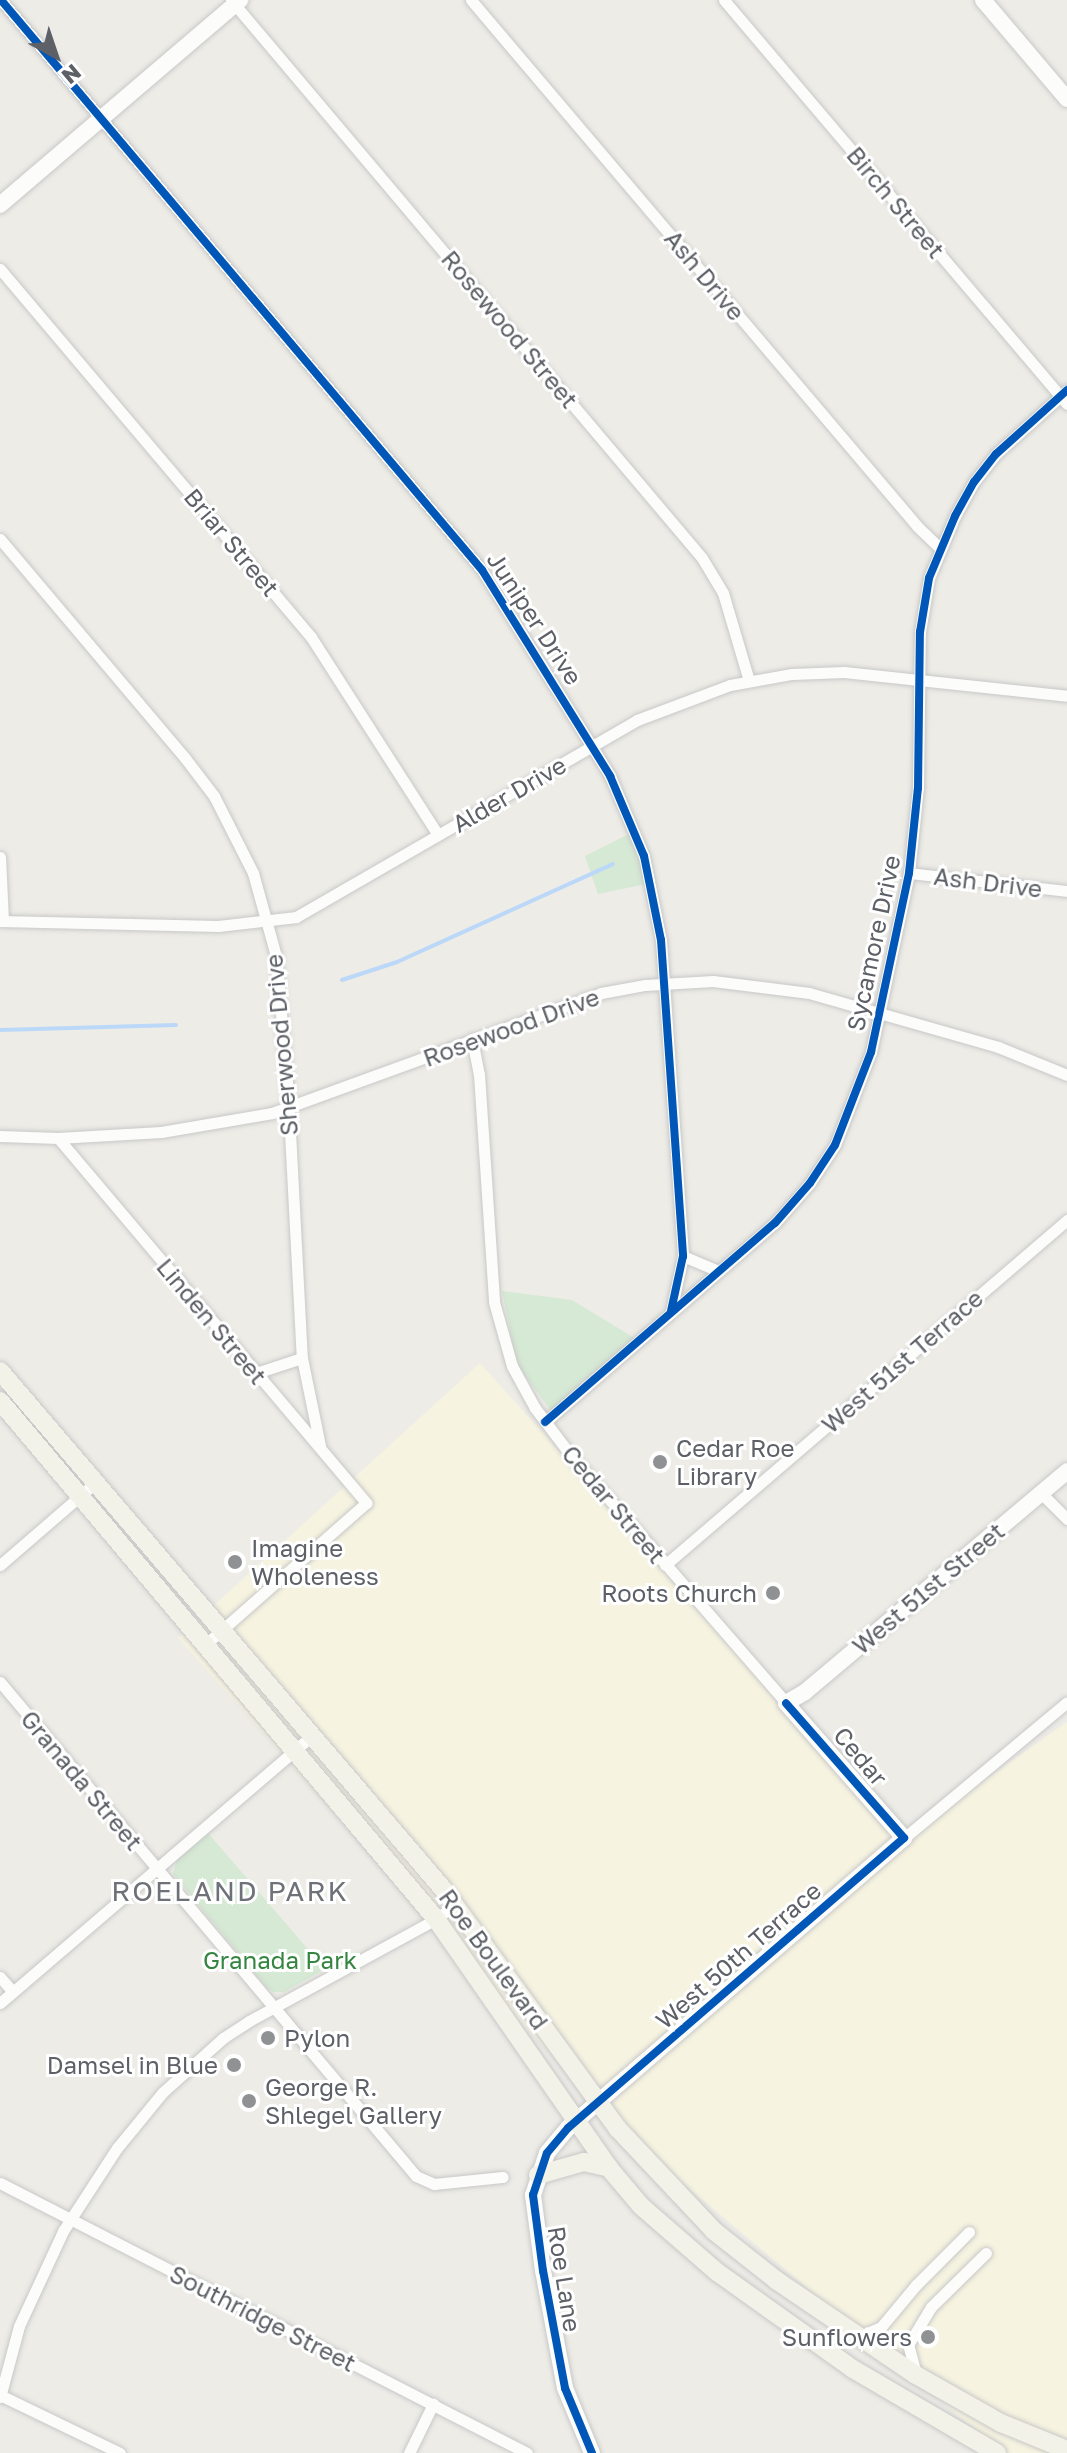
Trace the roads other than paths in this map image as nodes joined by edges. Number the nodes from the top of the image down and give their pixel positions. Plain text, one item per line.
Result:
1 (1, 0) edge
2 (471, 0) edge
3 (724, 0) edge
4 (983, 0) edge
5 (235, 2) edge
6 (1067, 99) edge
7 (101, 119) junction
8 (0, 205) edge
9 (0, 269) edge
10 (1065, 397) edge
11 (0, 539) edge
12 (940, 548) junction
13 (919, 678) junction
14 (749, 681) junction
15 (1067, 696) edge
16 (592, 745) junction
17 (438, 835) junction
18 (0, 857) edge
19 (909, 873) junction
20 (1067, 891) edge
21 (2, 921) edge
22 (267, 921) junction
23 (664, 984) junction
24 (881, 1013) junction
25 (472, 1039) junction
26 (1067, 1075) edge
27 (288, 1107) junction
28 (0, 1136) edge
29 (58, 1138) junction
30 (1067, 1220) edge
31 (683, 1256) junction
32 (719, 1271) junction
33 (671, 1311) junction
34 (302, 1358) junction
35 (0, 1371) edge
36 (256, 1373) junction
37 (0, 1401) edge
38 (545, 1422) junction
39 (320, 1446) junction
40 (1067, 1471) edge
41 (96, 1482) junction
42 (1041, 1493) junction
43 (81, 1496) junction
44 (1067, 1519) edge
45 (0, 1565) edge
46 (665, 1565) junction
47 (222, 1630) junction
48 (206, 1644) junction
49 (0, 1682) edge
50 (1067, 1702) edge
51 (786, 1703) junction
52 (312, 1736) junction
53 (294, 1748) junction
54 (904, 1838) junction
55 (156, 1868) junction
56 (455, 1904) junction
57 (436, 1919) junction
58 (0, 1977) edge
59 (12, 1991) junction
60 (0, 2003) edge
61 (275, 2008) junction
62 (598, 2103) junction
63 (577, 2120) junction
64 (609, 2168) junction
65 (538, 2175) junction
66 (503, 2177) dead end
67 (0, 2183) edge
68 (70, 2218) junction
69 (969, 2232) dead end
70 (986, 2253) dead end
71 (859, 2336) junction
72 (916, 2375) junction
73 (0, 2396) edge
74 (433, 2404) junction
75 (1067, 2450) edge
76 (120, 2453) edge
77 (409, 2453) edge
78 (527, 2453) edge
79 (592, 2453) edge
80 (997, 2453) edge

1 - 7 street, Juniper Drive
2 - 12 street, Ash Drive
3 - 10 street, Birch Street
4 - 6 street
5 - 7 street
5 - 14 street, Rosewood Street
7 - 8 street
7 - 16 street, Juniper Drive
9 - 17 street, Briar Street
10 - 12 street, Sycamore Drive
11 - 22 street, Sherwood Drive
12 - 13 street, Sycamore Drive
13 - 14 street, Alder Drive
13 - 15 street, Alder Drive
13 - 19 street, Sycamore Drive
14 - 16 street, Alder Drive
16 - 17 street, Alder Drive
16 - 23 street, Juniper Drive
17 - 22 street, Alder Drive
18 - 21 street
19 - 20 street, Ash Drive
19 - 24 street, Sycamore Drive
21 - 22 street, Alder Drive
22 - 27 street, Sherwood Drive
23 - 24 street, Rosewood Drive
23 - 25 street, Rosewood Drive
23 - 31 street, Juniper Drive
24 - 26 street, Rosewood Drive
24 - 32 street, Sycamore Drive
25 - 27 street, Rosewood Drive
25 - 38 street, Cedar Street
27 - 29 street, Rosewood Drive
27 - 34 street, Sherwood Drive
28 - 29 street, Rosewood Drive
29 - 36 street, Linden Street
30 - 46 street, West 51st Terrace
31 - 32 street
31 - 33 street, Juniper Drive
32 - 33 street, Sycamore Drive
33 - 38 street, Sycamore Drive
34 - 36 street
34 - 39 street, Sherwood Drive
35 - 41 main road, Roe Boulevard
36 - 39 street, Linden Street
37 - 43 main road, Roe Boulevard
38 - 46 street, Cedar Street
39 - 47 street, Linden Street
40 - 42 street, West 51st Street
41 - 43 street
41 - 47 main road, Roe Boulevard
42 - 44 street
42 - 51 street, West 51st Street
43 - 45 street
43 - 48 main road, Roe Boulevard
46 - 51 street, Cedar Street
47 - 48 street
47 - 52 main road, Roe Boulevard
48 - 53 main road, Roe Boulevard
49 - 55 street, Granada Street
50 - 54 street, West 50th Terrace
51 - 54 street, Cedar
52 - 53 street
52 - 56 main road, Roe Boulevard
53 - 55 street
53 - 57 main road, Roe Boulevard
54 - 62 street, West 50th Terrace
55 - 59 street
55 - 61 street, Granada Street
56 - 57 street
56 - 62 main road, Roe Boulevard
57 - 61 street
57 - 63 main road, Roe Boulevard
58 - 59 street
59 - 60 street
61 - 66 street, Granada Street
61 - 68 street
62 - 63 street, West 50th Terrace
62 - 71 main road, Roe Boulevard
63 - 64 main road, Roe Boulevard
63 - 65 street, Roe Lane
64 - 65 main road
64 - 80 main road, Roe Boulevard
65 - 79 street, Roe Lane
67 - 68 street, Southridge Street
68 - 73 street
68 - 74 street, Southridge Street
69 - 71 street
70 - 72 street
71 - 72 main road, Roe Boulevard
72 - 75 main road, Roe Boulevard
73 - 76 street
74 - 77 street
74 - 78 street, Southridge Street

